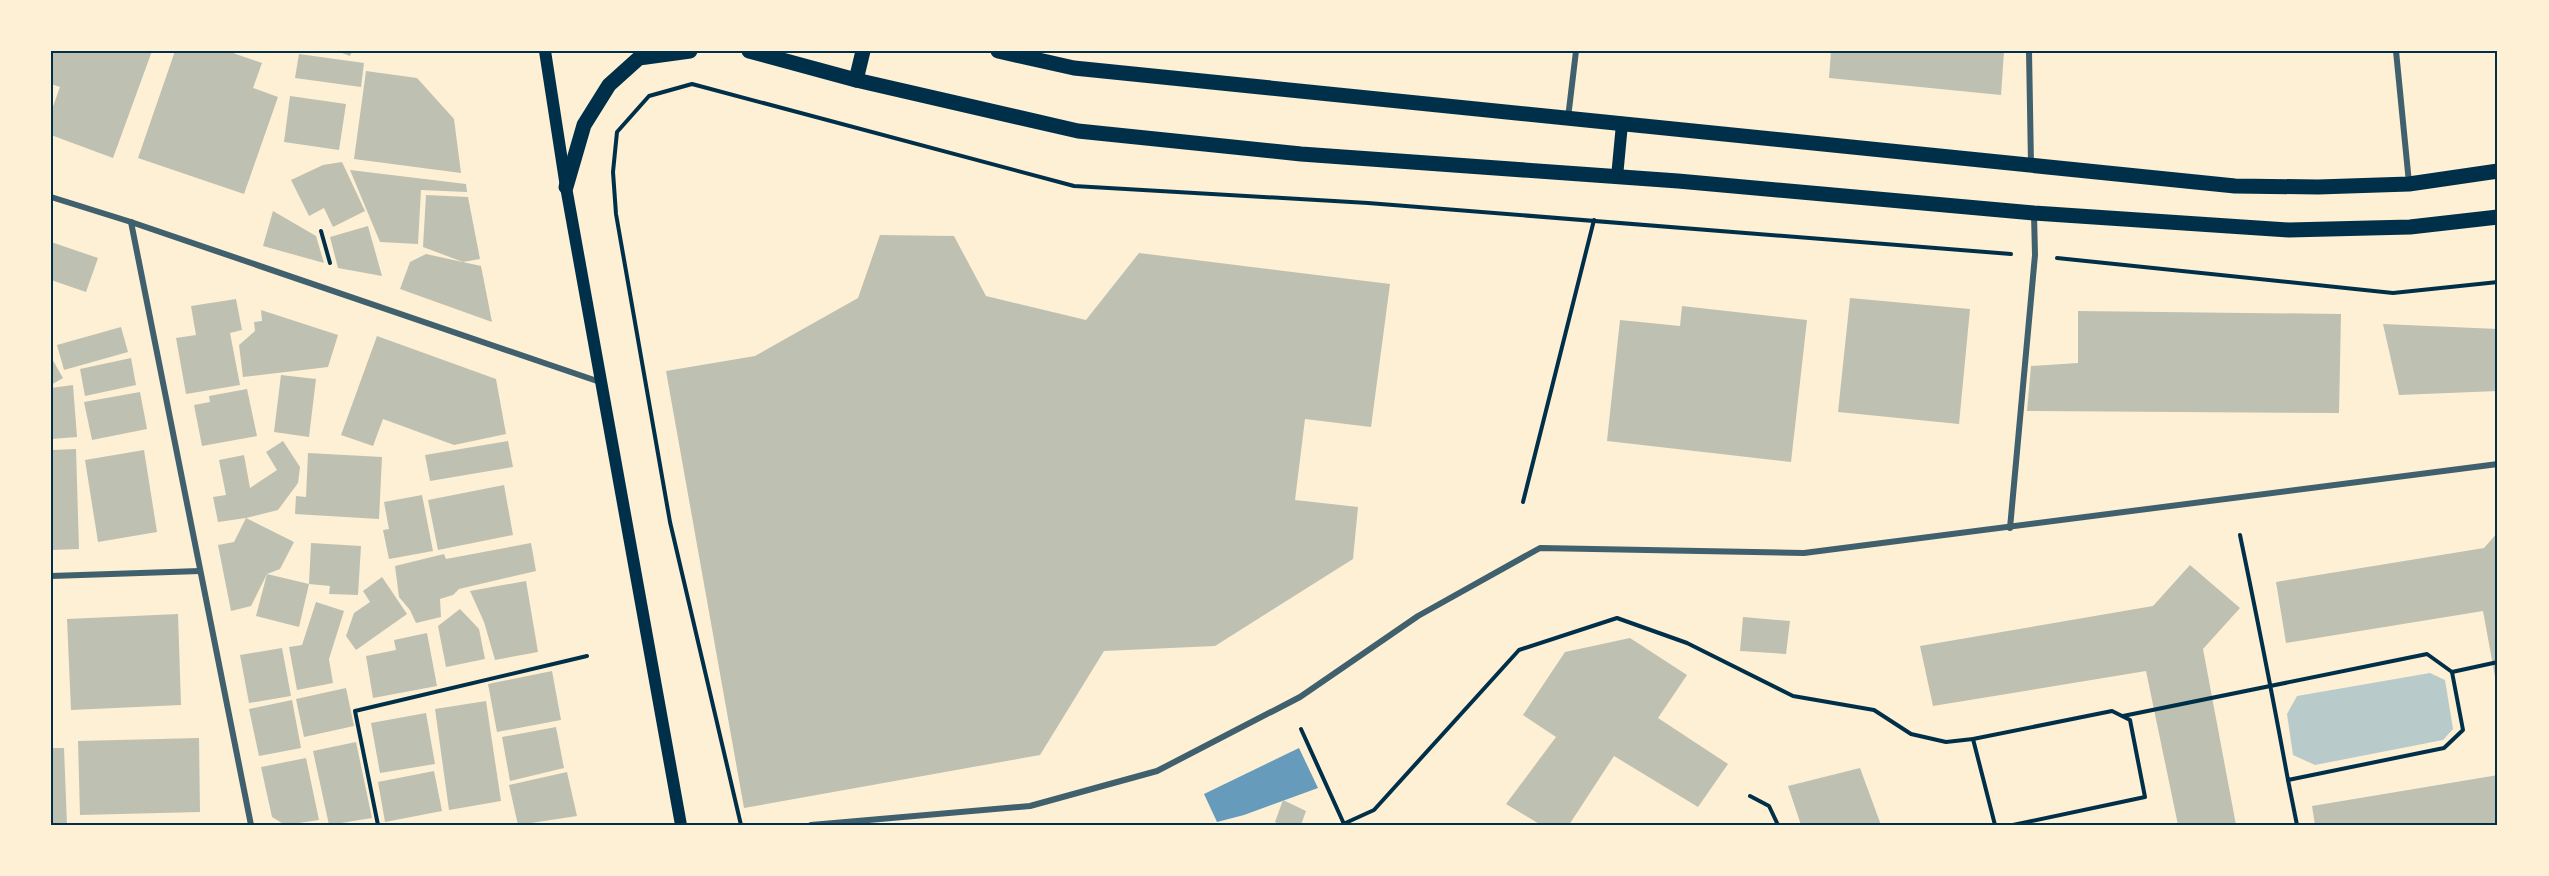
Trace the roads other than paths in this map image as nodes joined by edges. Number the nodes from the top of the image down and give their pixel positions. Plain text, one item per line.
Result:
1 (546, 51) edge
2 (690, 51) edge
3 (749, 51) edge
4 (863, 51) edge
5 (998, 51) edge
6 (1576, 51) edge
7 (2028, 51) edge
8 (2396, 51) edge
9 (856, 80) junction
10 (1568, 118) junction
11 (1622, 124) junction
12 (2031, 165) junction
13 (2498, 171) edge
14 (1617, 177) junction
15 (2409, 184) junction
16 (566, 188) junction
17 (51, 197) edge
18 (2034, 213) junction
19 (2498, 217) edge
20 (130, 222) junction
21 (600, 383) junction
22 (2498, 464) edge
23 (2010, 528) junction
24 (200, 571) junction
25 (51, 576) edge
26 (251, 825) edge
27 (681, 825) edge
28 (811, 825) edge

1 - 16 main road
2 - 16 main road
3 - 9 main road
4 - 9 main road
5 - 10 main road
6 - 10 street
7 - 12 street
8 - 15 street
9 - 14 main road
10 - 11 main road
11 - 12 main road
11 - 14 main road
12 - 15 main road
13 - 15 main road
14 - 18 main road
16 - 21 main road
17 - 20 street
18 - 19 main road
18 - 23 street
20 - 21 street
20 - 24 street
21 - 27 main road
22 - 23 street
23 - 28 street
24 - 25 street
24 - 26 street

